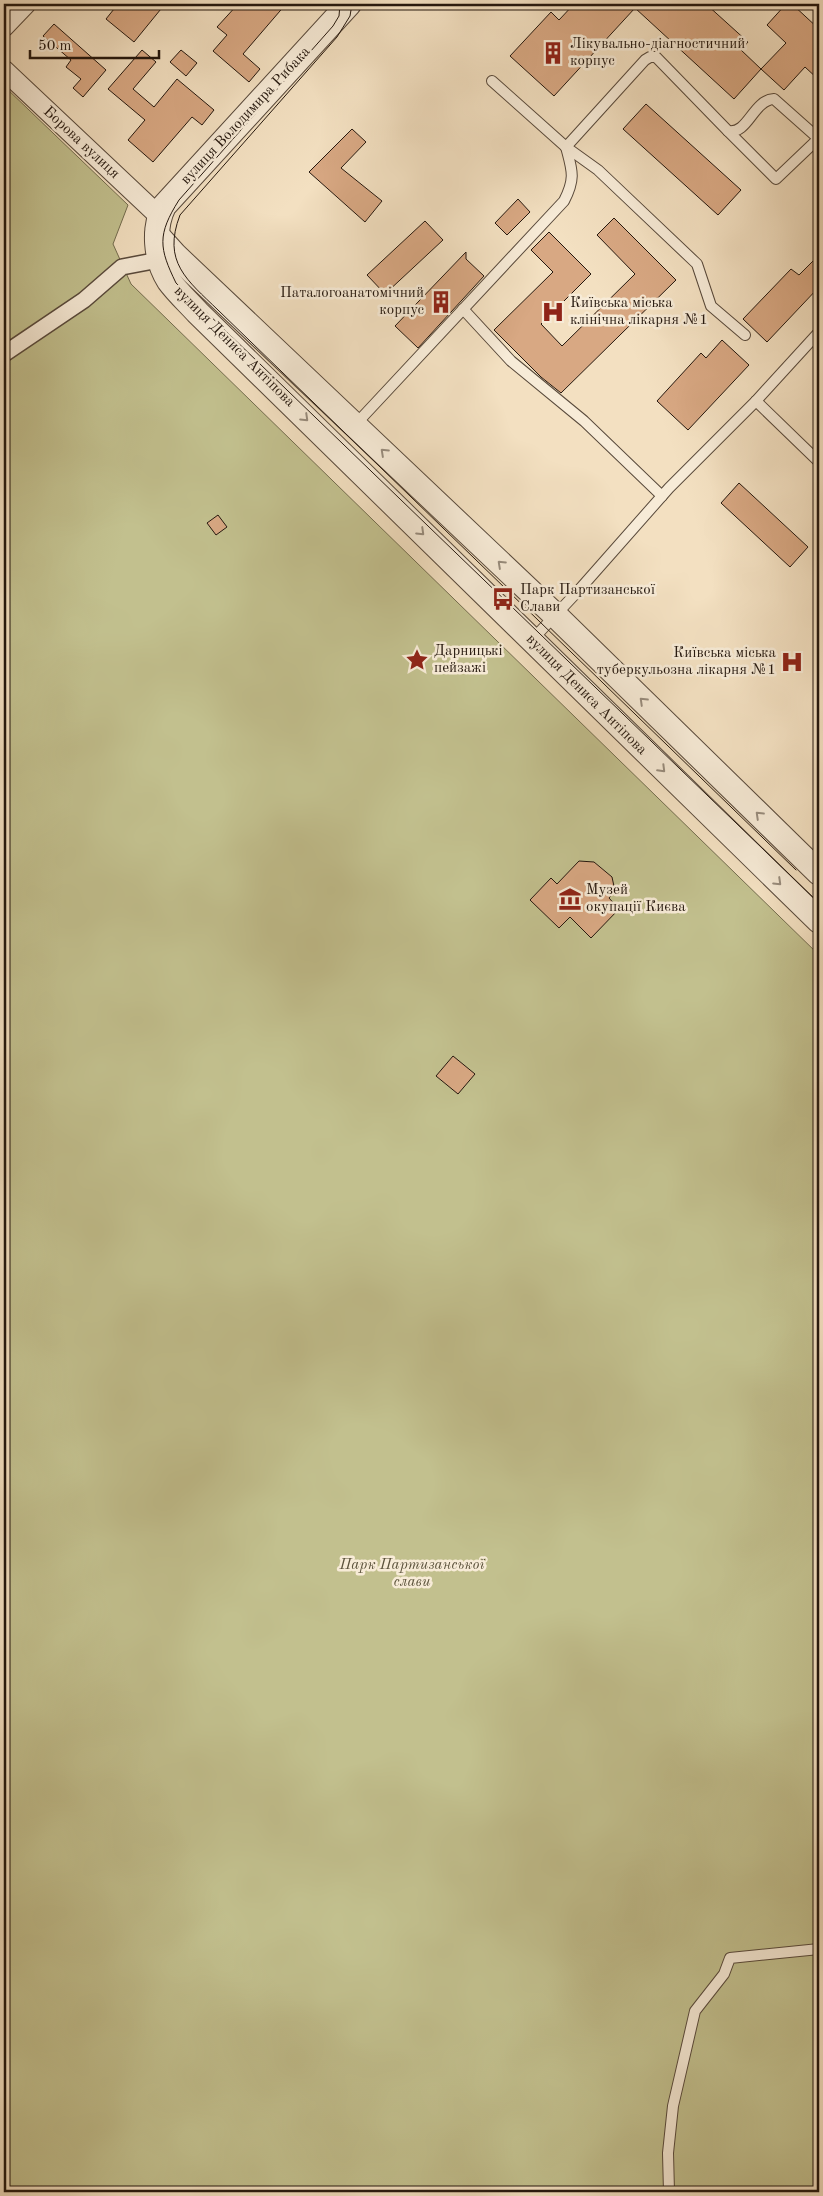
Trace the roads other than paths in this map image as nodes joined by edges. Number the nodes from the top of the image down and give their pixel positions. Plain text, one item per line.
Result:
1 (26, 4) edge
2 (348, 4) edge
3 (4, 27) edge
4 (4, 70) edge
5 (492, 81) dead end
6 (728, 132) junction
7 (819, 138) edge
8 (566, 147) junction
9 (158, 226) junction
10 (159, 260) junction
11 (463, 309) junction
12 (819, 332) edge
13 (745, 335) dead end
14 (4, 354) edge
15 (756, 401) junction
16 (355, 424) junction
17 (819, 462) edge
18 (662, 496) junction
19 (556, 615) junction
20 (531, 640) junction
21 (819, 873) edge
22 (819, 921) edge
23 (819, 1949) edge
24 (669, 2192) edge

1 - 3 street
2 - 9 street, вулиця Володимира Рибака
4 - 9 street, Борова вулиця
5 - 8 lane
6 - 7 lane
6 - 7 lane
6 - 8 lane
8 - 11 lane
8 - 13 lane
9 - 10 street, вулиця Дениса Антіпова
9 - 16 street, вулиця Дениса Антіпова
10 - 14 street
10 -> 20 street, вулиця Дениса Антіпова
11 - 16 lane
11 - 18 lane
12 - 15 lane
15 - 17 lane
15 - 18 lane
19 -> 16 street, вулиця Дениса Антіпова
18 - 19 lane
19 - 20 lane
21 -> 19 street, вулиця Дениса Антіпова
20 -> 22 street, вулиця Дениса Антіпова
23 - 24 lane

